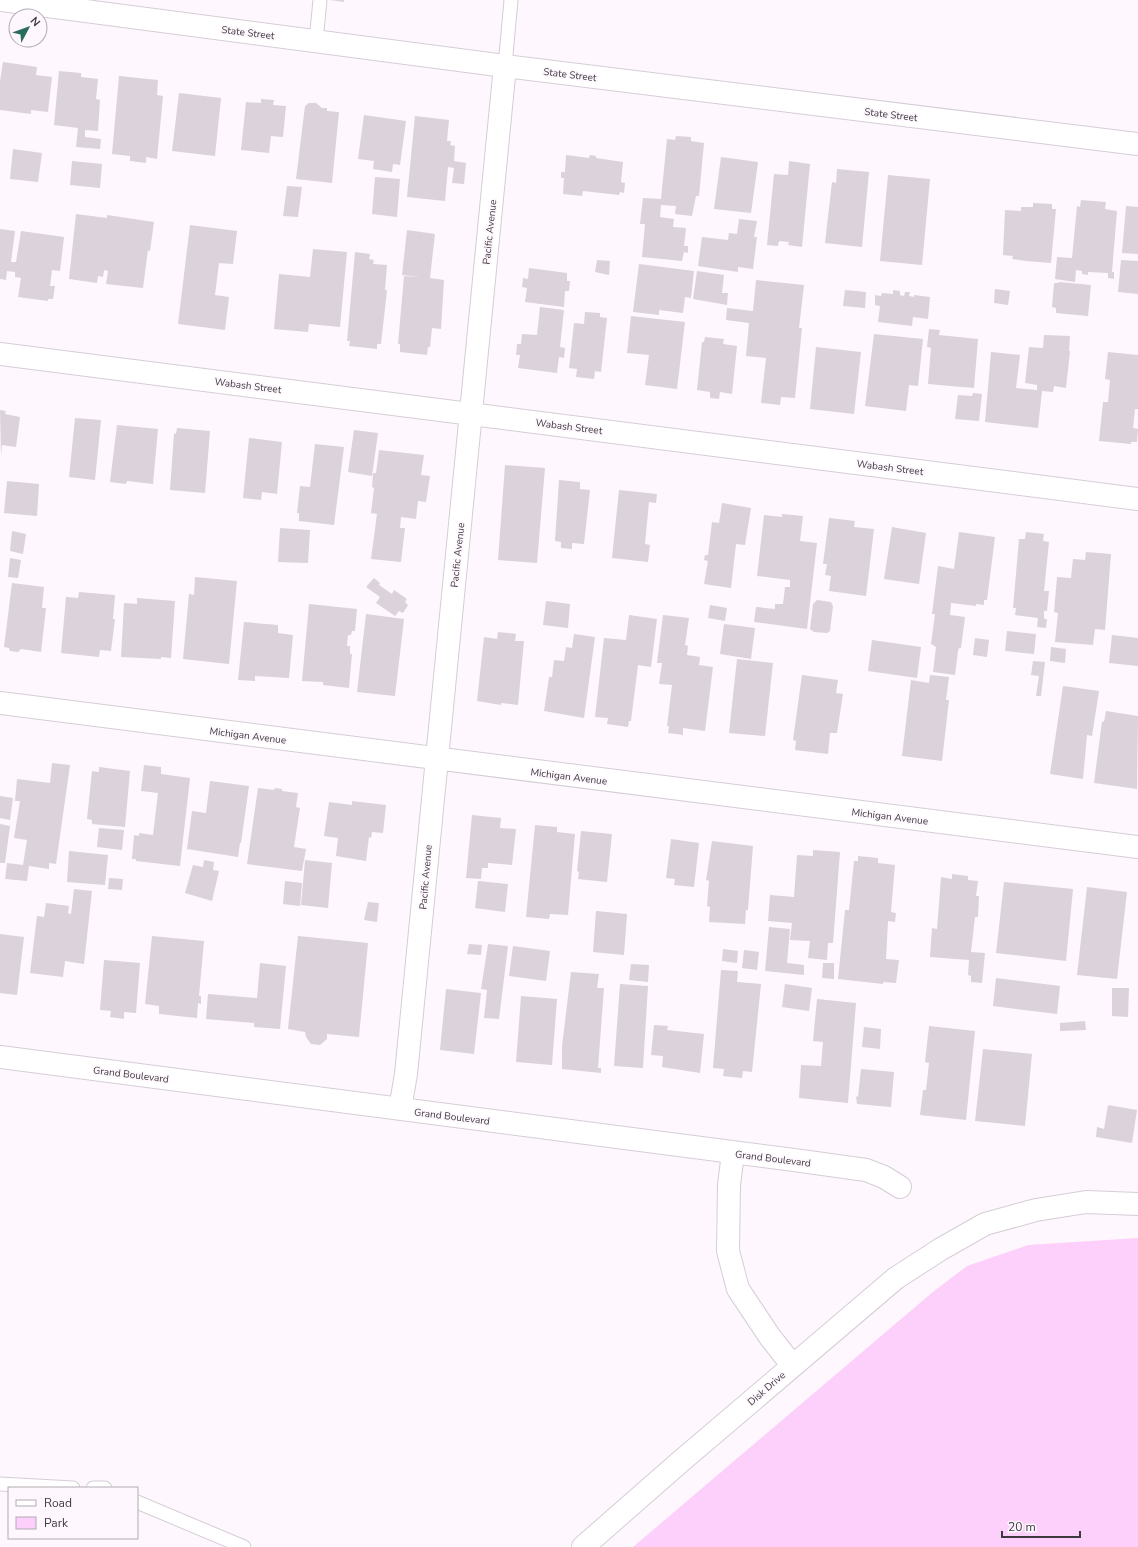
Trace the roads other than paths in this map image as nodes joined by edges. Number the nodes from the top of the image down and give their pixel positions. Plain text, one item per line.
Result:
1 (2, 0) edge
2 (320, 0) edge
3 (511, 0) edge
4 (316, 41) junction
5 (505, 66) junction
6 (1138, 144) edge
7 (0, 354) edge
8 (471, 414) junction
9 (1138, 499) edge
10 (0, 703) edge
11 (436, 759) junction
12 (1138, 847) edge
13 (0, 1057) edge
14 (400, 1109) junction
15 (733, 1153) junction
16 (900, 1187) dead end
17 (1138, 1204) edge
18 (792, 1365) junction
19 (0, 1484) edge
20 (55, 1487) edge
21 (138, 1502) edge
22 (244, 1547) edge
23 (583, 1547) edge

1 - 4 street, State Street
2 - 4 lane
3 - 5 lane, Pacific Avenue
4 - 5 street, State Street
5 - 6 street, State Street
5 - 8 street, Pacific Avenue
7 - 8 street, Wabash Street
8 - 9 street, Wabash Street
8 - 11 street, Pacific Avenue
10 - 11 street, Michigan Avenue
11 - 12 street, Michigan Avenue
11 - 14 street, Pacific Avenue
13 - 14 street, Grand Boulevard
14 - 15 street, Grand Boulevard
15 - 16 street, Grand Boulevard
15 - 18 street, Disk Drive
17 - 18 street
18 - 23 street, Disk Drive
19 - 20 lane
21 - 22 lane

